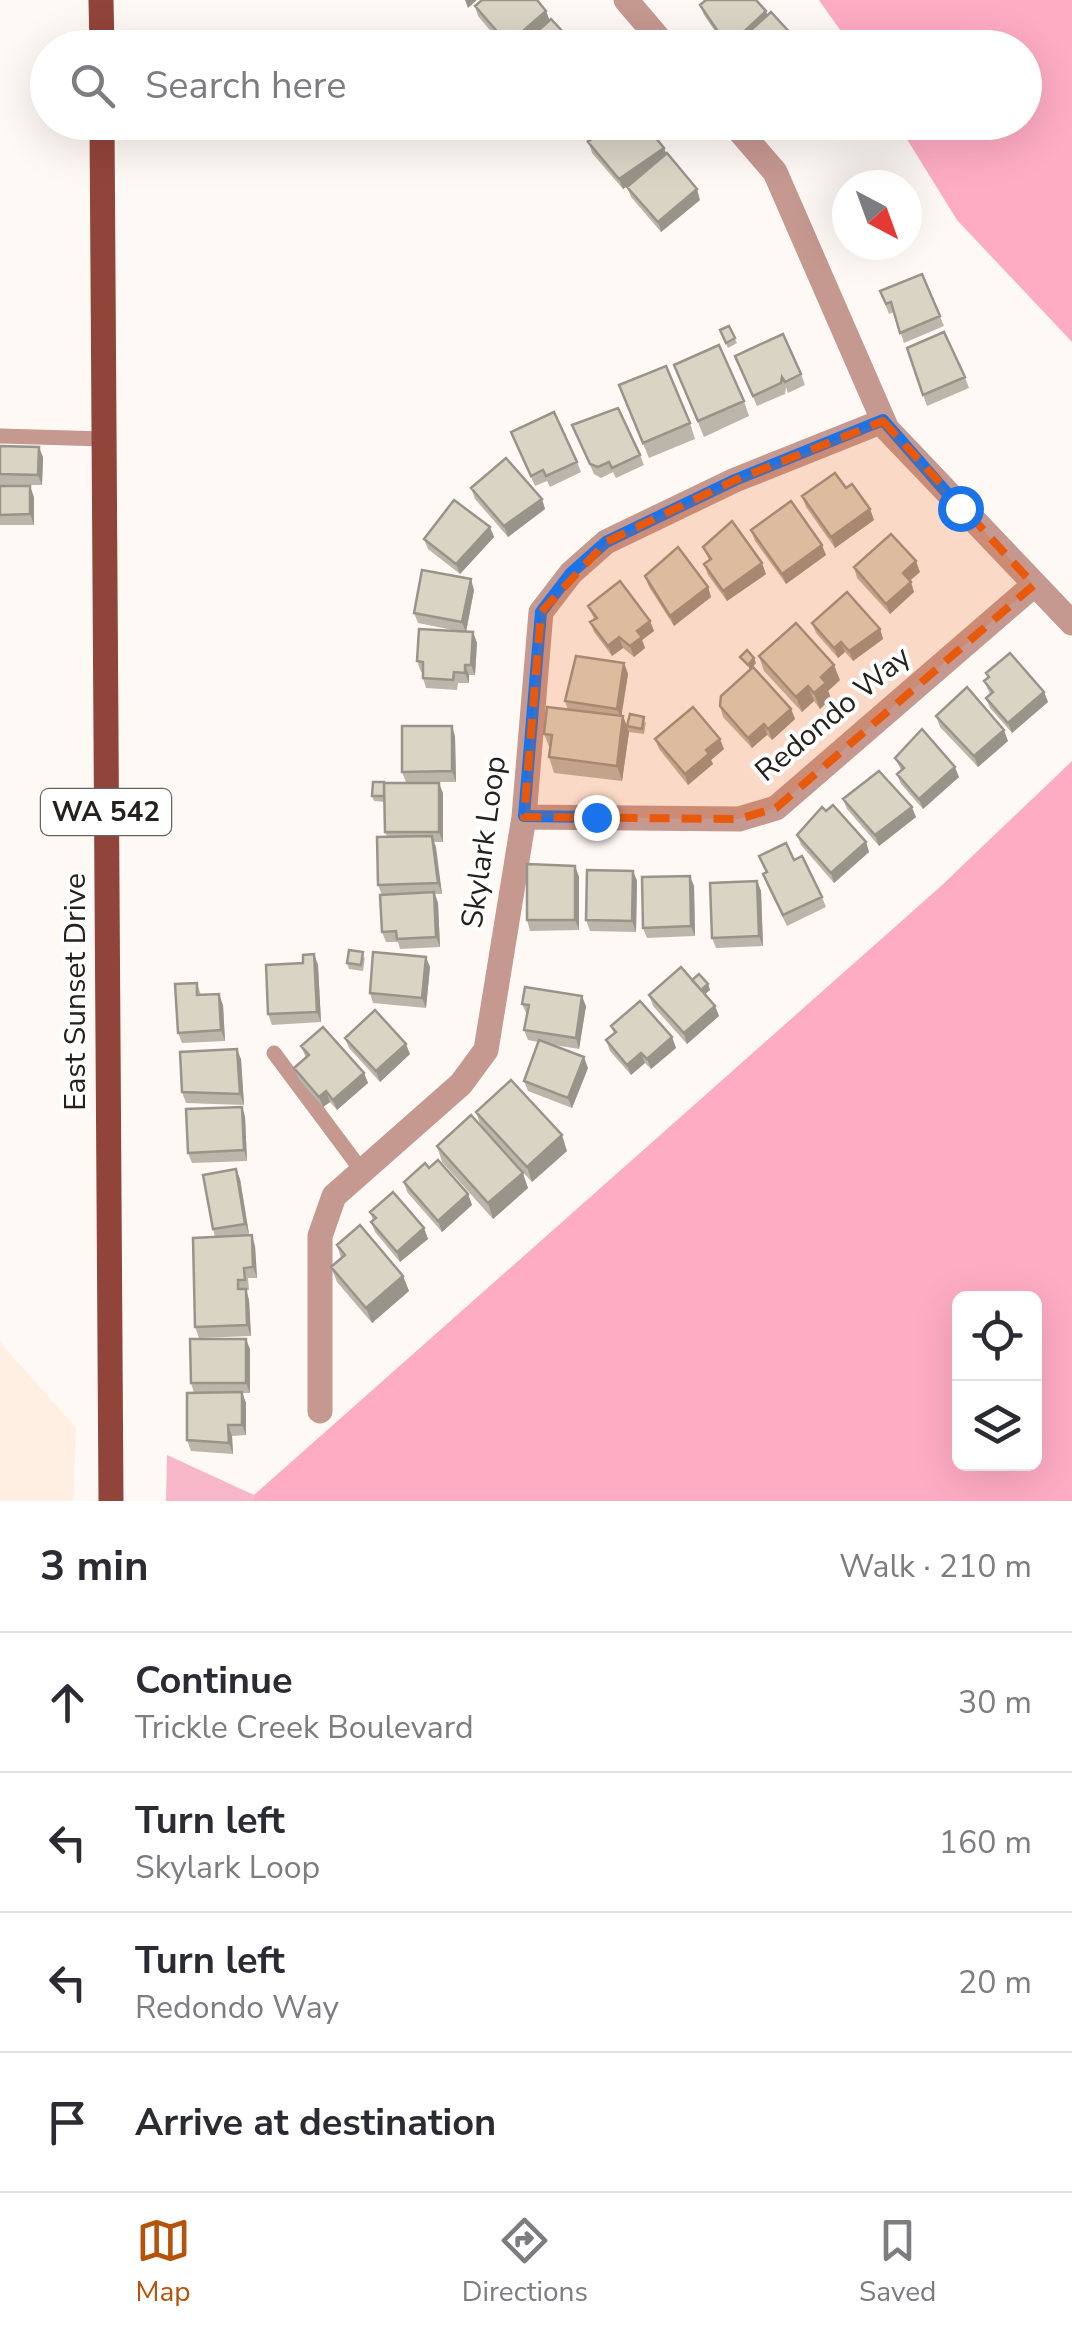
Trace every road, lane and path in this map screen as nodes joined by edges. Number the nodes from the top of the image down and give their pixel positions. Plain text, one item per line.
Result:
1 (101, 0) edge
2 (626, 0) edge
3 (102, 30) edge
4 (652, 30) edge
5 (102, 140) edge
6 (747, 140) edge
7 (883, 420) junction
8 (0, 436) edge
9 (104, 439) junction
10 (1034, 586) junction
11 (1072, 623) edge
12 (524, 816) junction
13 (274, 1053) dead end
14 (362, 1171) junction
15 (320, 1410) dead end
16 (110, 1501) edge

1 - 3 main road
2 - 4 street
5 - 9 main road, East Sunset Drive / WA 542
6 - 7 street
7 - 10 street
7 - 12 street, Skylark Loop
8 - 9 lane
9 - 16 main road, East Sunset Drive / WA 542
10 - 11 street
10 - 12 street, Redondo Way
12 - 14 street, Skylark Loop
13 - 14 lane
14 - 15 street, Skylark Loop

